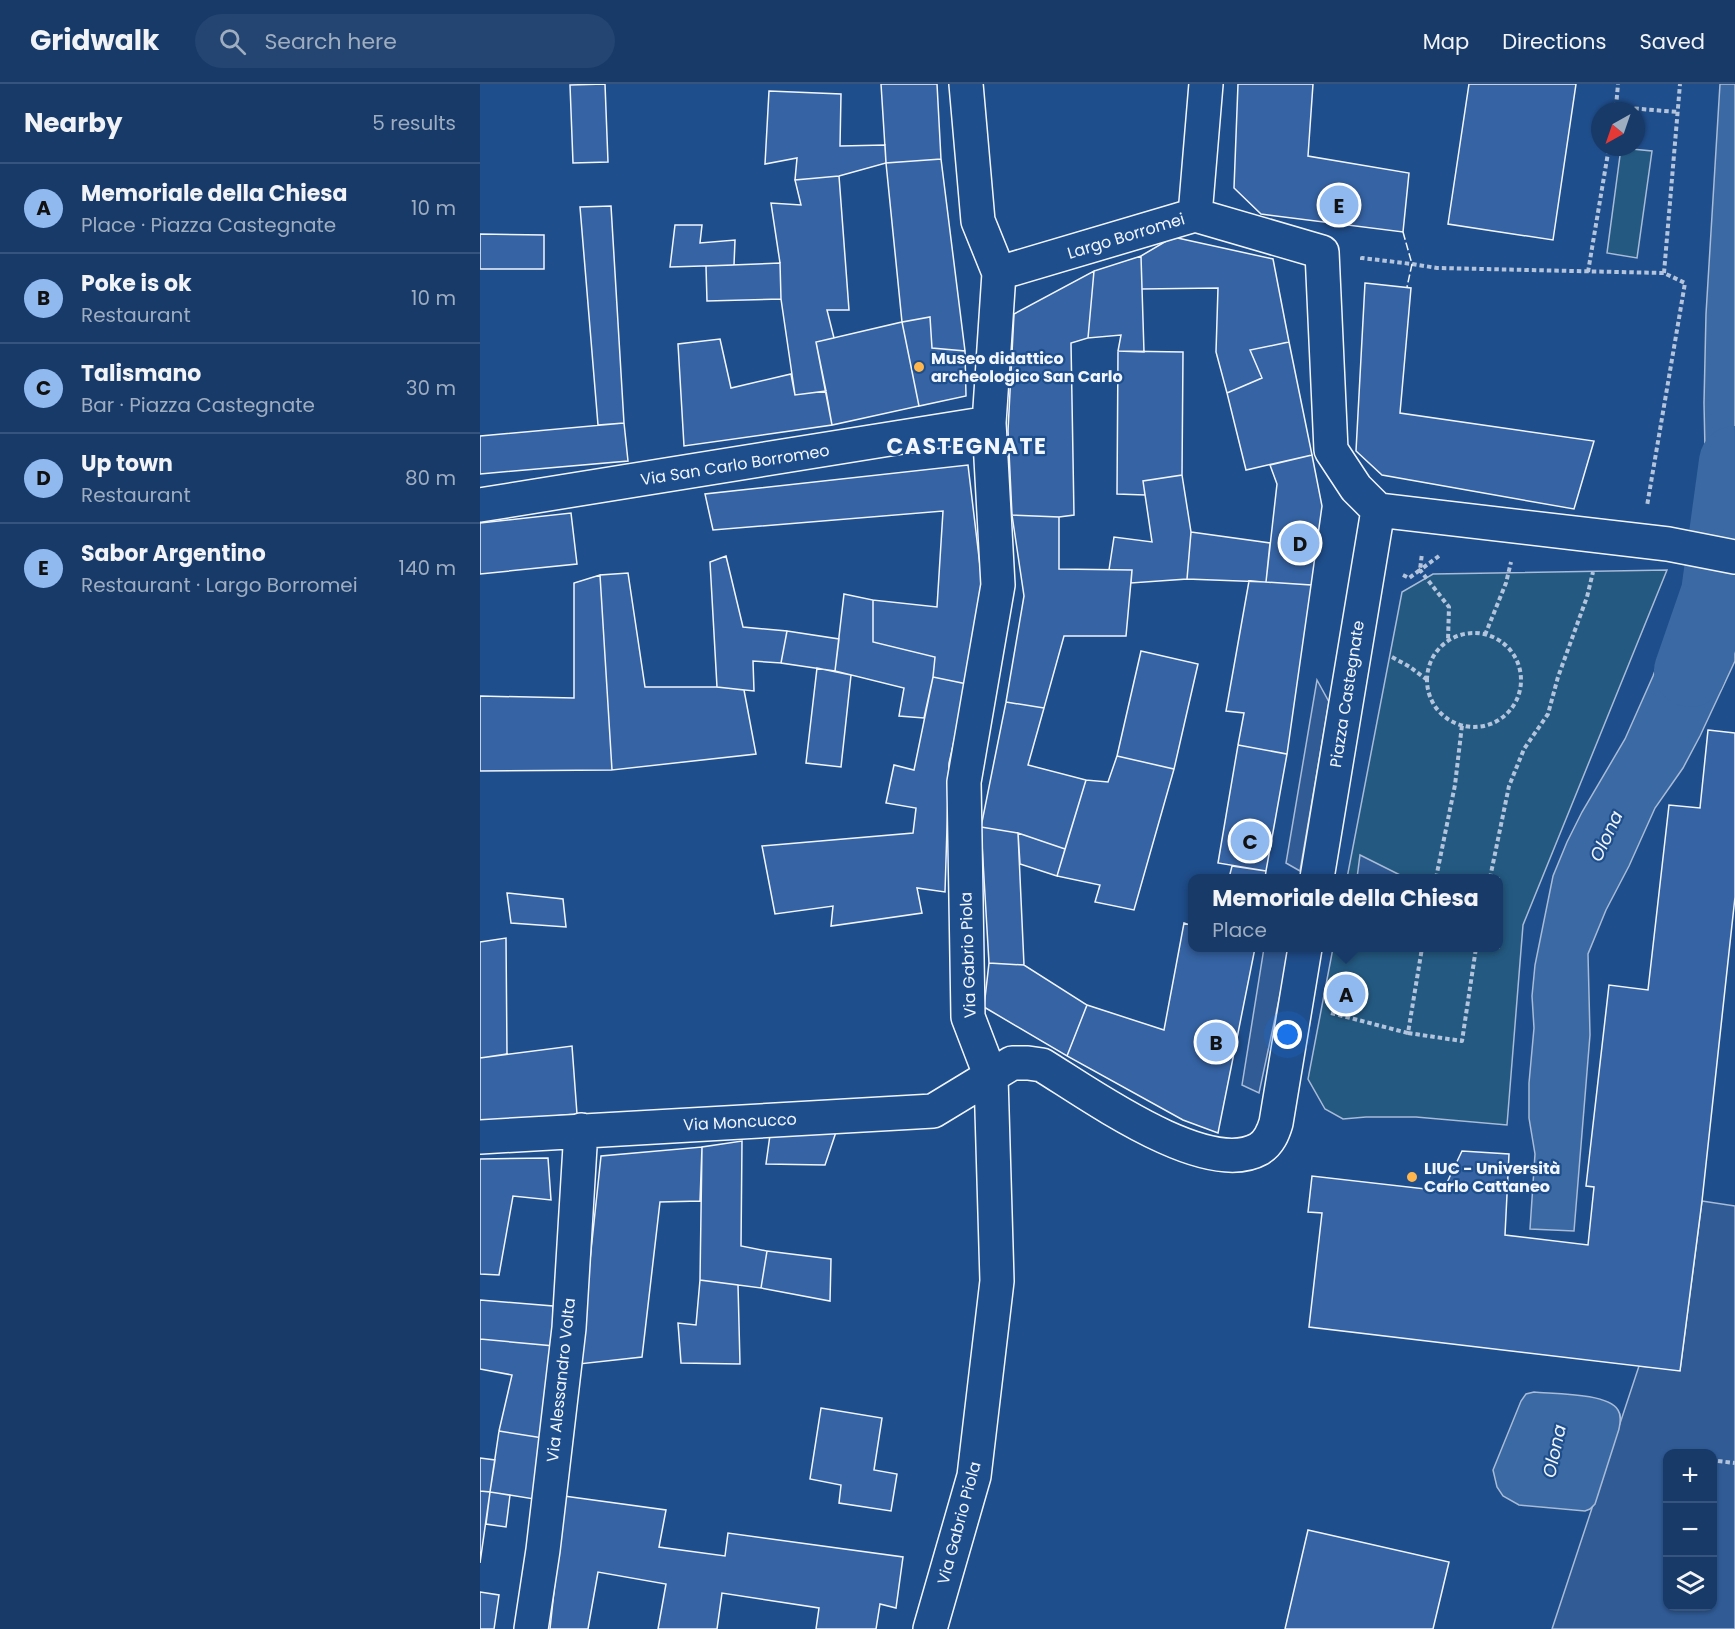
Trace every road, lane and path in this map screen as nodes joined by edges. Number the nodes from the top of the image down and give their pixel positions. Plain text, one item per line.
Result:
1 (966, 84) edge
2 (1206, 84) edge
3 (1618, 84) edge
4 (1680, 84) edge
5 (1617, 102) edge
6 (1645, 110) edge
7 (1678, 112) junction
8 (1607, 156) edge
9 (1195, 215) junction
10 (1412, 264) dead end
11 (1588, 272) junction
12 (999, 273) junction
13 (1664, 273) junction
14 (989, 423) junction
15 (480, 505) edge
16 (1378, 510) junction
17 (1636, 541) junction
18 (1735, 557) edge
19 (1511, 561) dead end
20 (1595, 567) dead end
21 (1485, 635) junction
22 (1462, 725) junction
23 (1318, 874) edge
24 (1437, 874) edge
25 (1491, 874) edge
26 (1304, 952) edge
27 (1421, 952) edge
28 (1475, 952) edge
29 (1321, 1011) dead end
30 (1408, 1033) junction
31 (991, 1077) junction
32 (581, 1130) junction
33 (480, 1137) edge
34 (1718, 1461) dead end
35 (1735, 1463) edge
36 (531, 1629) edge
37 (930, 1629) edge

1 - 12 street
2 - 9 street
3 - 5 path
4 - 7 path
6 - 7 path
7 - 13 path
8 - 11 path
9 - 12 street, Largo Borromei
9 - 16 street, Largo Borromei
10 - 11 path
11 - 13 path
12 - 14 street, Via Gabrio Piola
13 - 17 path
14 - 15 street, Via San Carlo Borromeo
14 - 31 street, Via Gabrio Piola
16 - 17 street
16 - 23 street, Piazza Castegnate
17 - 18 street
19 - 21 path
20 - 25 path
21 - 22 path
21 - 22 path
22 - 24 path
26 - 31 street
27 - 30 path
28 - 30 path
29 - 30 path
31 - 32 street, Via Moncucco
31 - 37 street, Via Gabrio Piola
32 - 33 street, Via Moncucco
32 - 36 street, Via Alessandro Volta
34 - 35 path

